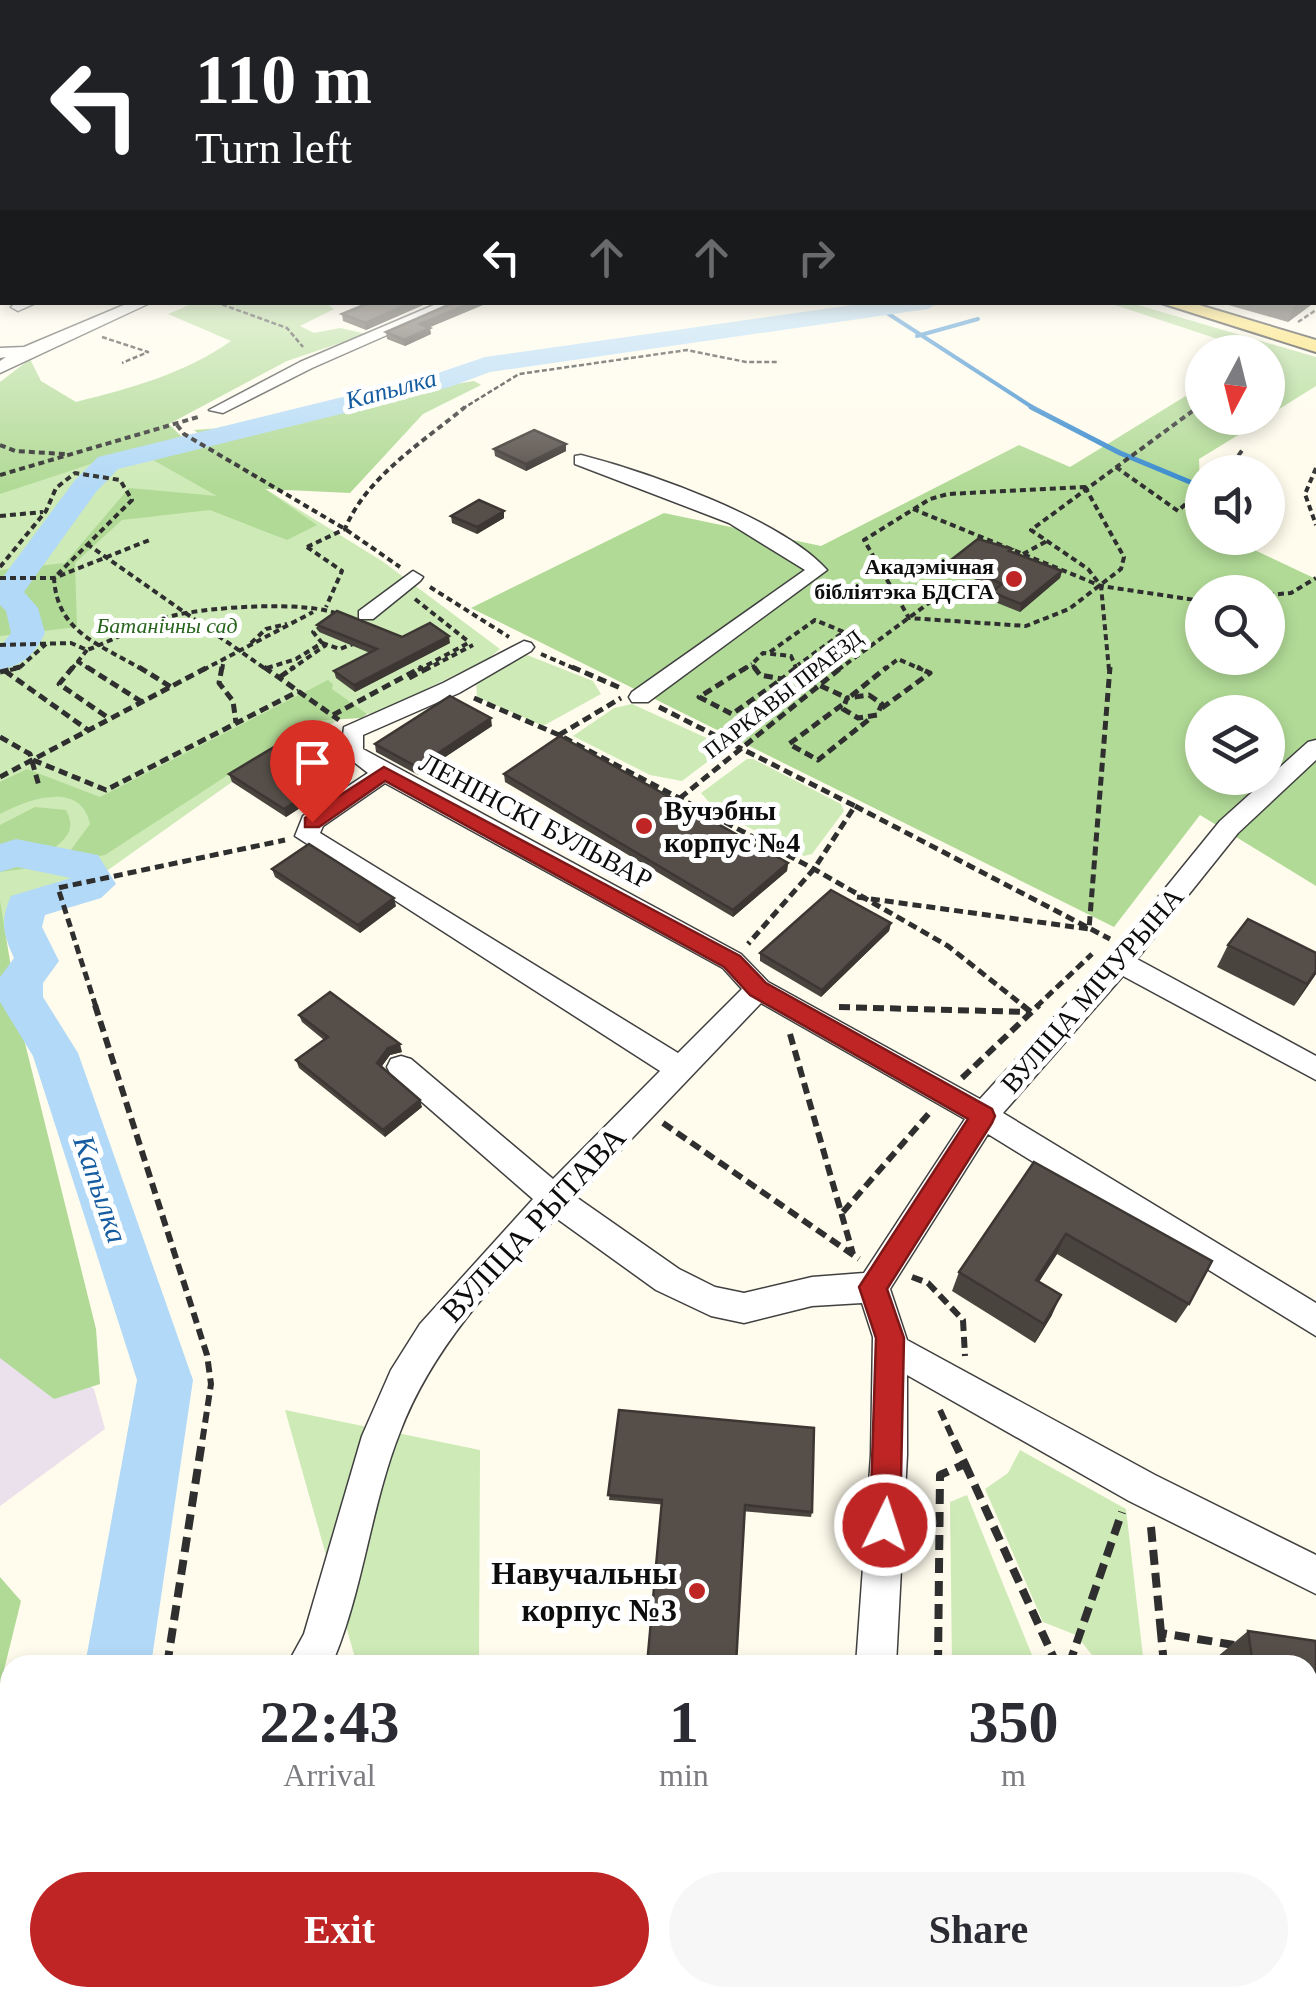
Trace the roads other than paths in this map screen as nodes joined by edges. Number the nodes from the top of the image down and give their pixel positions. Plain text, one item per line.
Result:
1 (138, 305) edge
2 (448, 305) edge
3 (1177, 305) edge
4 (1316, 325) edge
5 (1294, 339) junction
6 (1316, 346) edge
7 (26, 352) junction
8 (0, 353) edge
9 (0, 368) edge
10 (217, 410) road end
11 (581, 460) dead end
12 (406, 582) road end
13 (366, 615) road end
14 (524, 647) road end
15 (640, 697) road end
16 (1316, 747) edge
17 (384, 773) junction
18 (1120, 950) junction
19 (758, 989) junction
20 (402, 1067) dead end
21 (680, 1068) junction
22 (1316, 1069) edge
23 (983, 1116) junction
24 (553, 1198) junction
25 (879, 1277) junction
26 (1316, 1321) edge
27 (890, 1348) junction
28 (1315, 1569) edge
29 (314, 1655) edge
30 (877, 1655) edge

1 - 7 street
2 - 10 street
3 - 5 main road
4 - 5 main road
5 - 6 main road
7 - 8 street
7 - 9 street
11 - 15 street
12 - 13 street
14 - 17 street
16 - 18 street, ВУЛІЦА МІЧУРЫНА
17 - 19 street, ЛЕНІНСКІ БУЛЬВАР
17 - 21 street, ЛЕНІНСКІ БУЛЬВАР
18 - 22 street
18 - 23 street, ВУЛІЦА МІЧУРЫНА
19 - 21 street, ВУЛІЦА РЫТАВА
19 - 23 street, ЛЕНІНСКІ БУЛЬВАР
20 - 24 street
21 - 24 street, ВУЛІЦА РЫТАВА
23 - 25 street, ВУЛІЦА МІЧУРЫНА
23 - 26 street, ЛЕНІНСКІ БУЛЬВАР
24 - 25 street
24 - 29 street, ВУЛІЦА РЫТАВА
25 - 27 street
27 - 28 street
27 - 30 street

